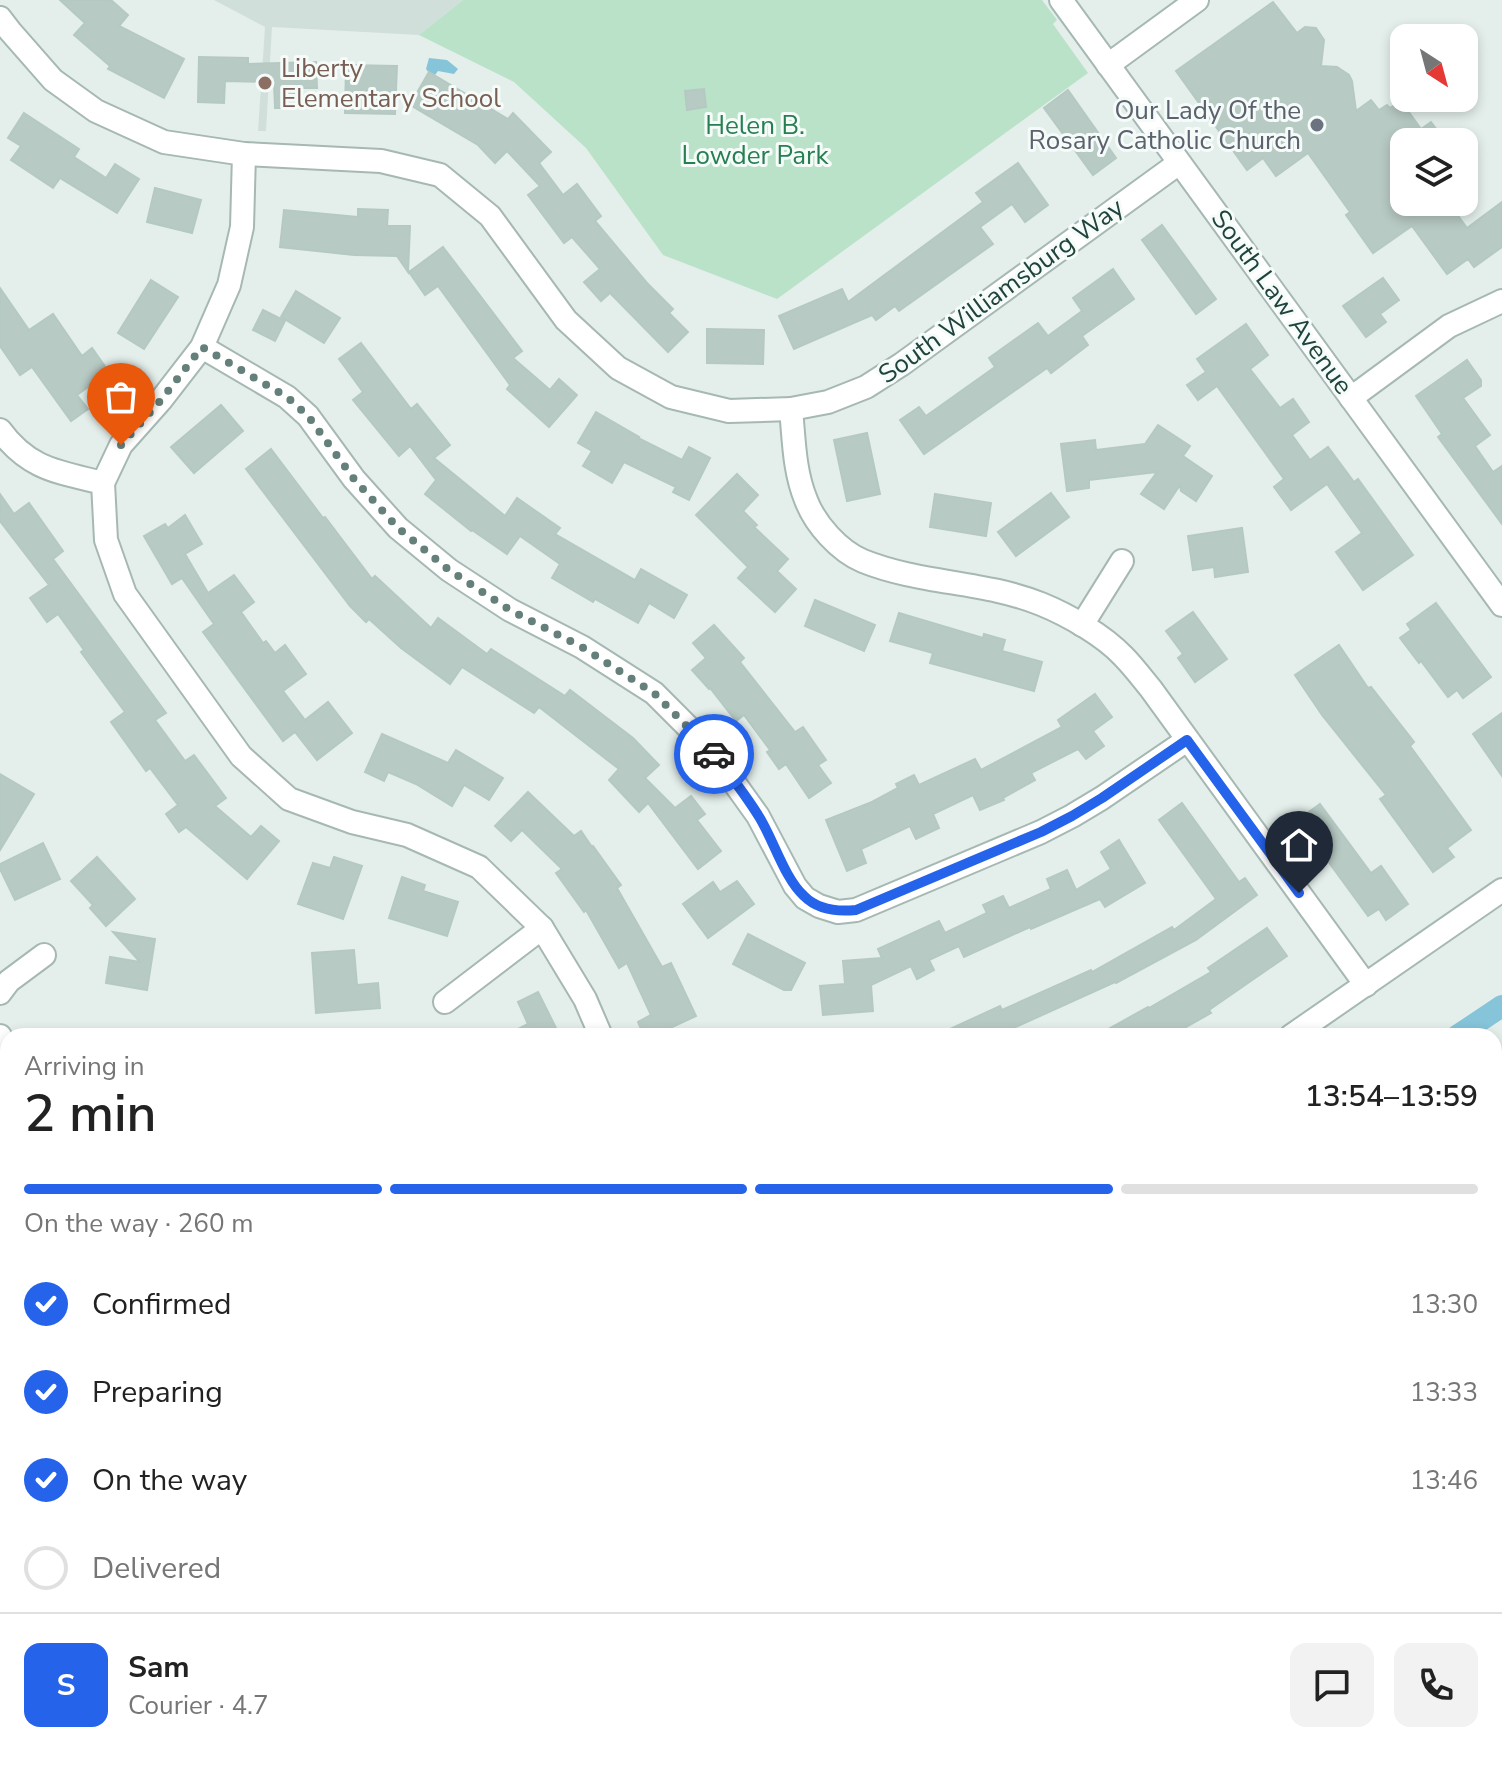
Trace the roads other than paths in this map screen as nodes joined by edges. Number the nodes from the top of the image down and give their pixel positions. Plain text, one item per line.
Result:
1 (1061, 0) edge
2 (1197, 0) edge
3 (0, 18) edge
4 (1108, 65) junction
5 (244, 154) junction
6 (1179, 163) junction
7 (1502, 301) edge
8 (202, 347) junction
9 (1351, 398) junction
10 (791, 409) junction
11 (0, 430) edge
12 (103, 483) junction
13 (1122, 561) dead end
14 (1502, 605) edge
15 (1082, 625) junction
16 (1187, 740) junction
17 (1502, 890) edge
18 (542, 928) junction
19 (44, 955) dead end
20 (1366, 985) junction
21 (0, 993) edge
22 (445, 1002) dead end
23 (598, 1028) edge
24 (1303, 1028) edge

1 - 4 street, South Law Avenue
2 - 4 street
3 - 5 street, South Williamsburg Way
4 - 6 street, South Law Avenue
5 - 8 street
5 - 10 street, South Williamsburg Way
6 - 9 street, South Law Avenue
6 - 10 street, South Williamsburg Way
7 - 9 street
8 - 12 street
8 - 16 street
9 - 14 street, South Law Avenue
10 - 15 street
11 - 12 street
12 - 18 street
13 - 15 street
15 - 16 street
16 - 20 street
17 - 20 street
18 - 22 street
18 - 23 street
19 - 21 street
20 - 24 street

